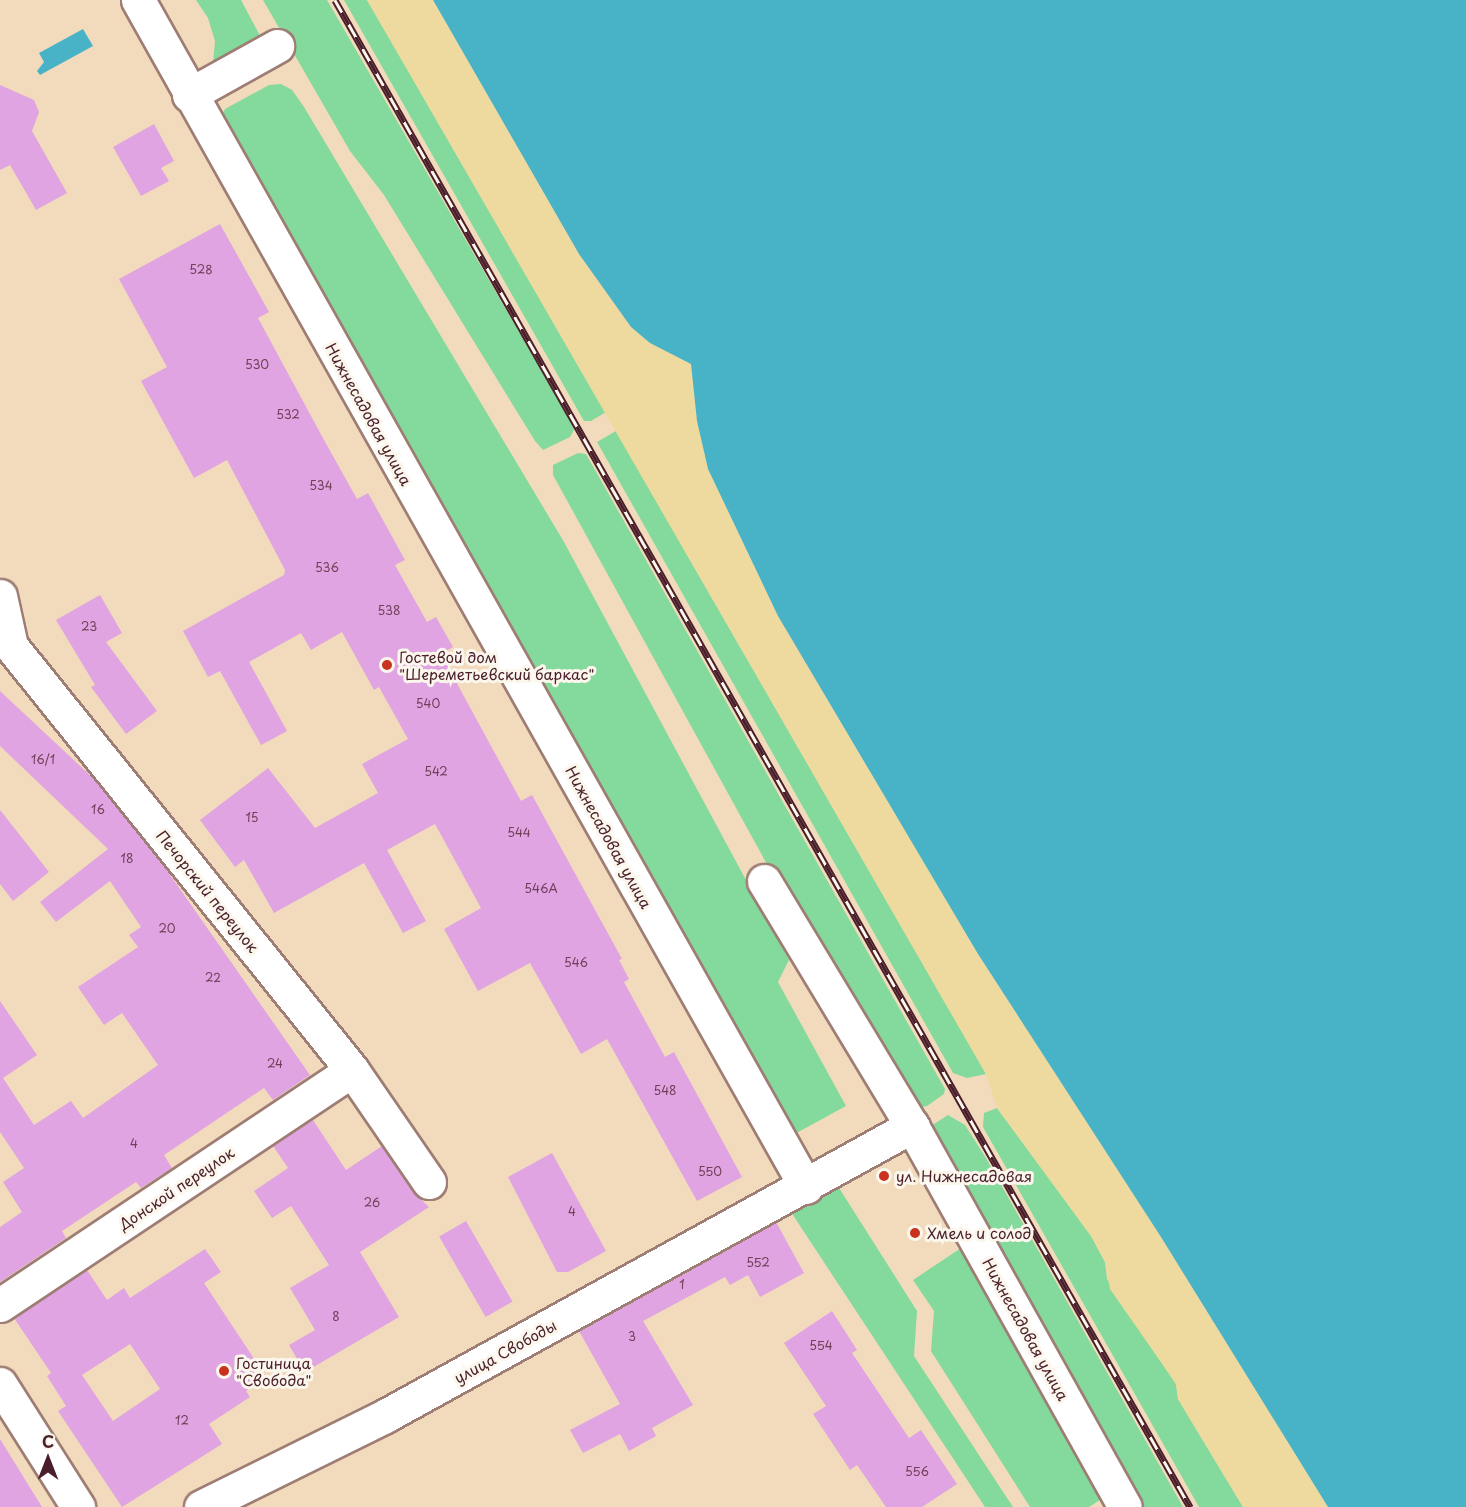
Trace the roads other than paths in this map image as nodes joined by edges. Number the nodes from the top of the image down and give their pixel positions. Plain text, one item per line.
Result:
1 (138, 0) edge
2 (278, 46) dead end
3 (189, 95) junction
4 (0, 596) edge
5 (6, 641) edge
6 (764, 881) dead end
7 (352, 1070) junction
8 (912, 1126) junction
9 (429, 1182) dead end
10 (806, 1186) junction
11 (0, 1305) edge
12 (0, 1384) edge
13 (78, 1507) edge
14 (201, 1507) edge
15 (1125, 1507) edge

1 - 3 street, Нижнесадовая улица
2 - 3 street
3 - 10 street, Нижнесадовая улица
4 - 5 street, Печорский переулок
5 - 7 street, Печорский переулок
6 - 8 street, Нижнесадовая улица
7 - 9 street, Печорский переулок
7 - 11 street, Донской переулок
8 - 10 street
8 - 15 street, Нижнесадовая улица
10 - 14 street, улица Свободы
12 - 13 street

